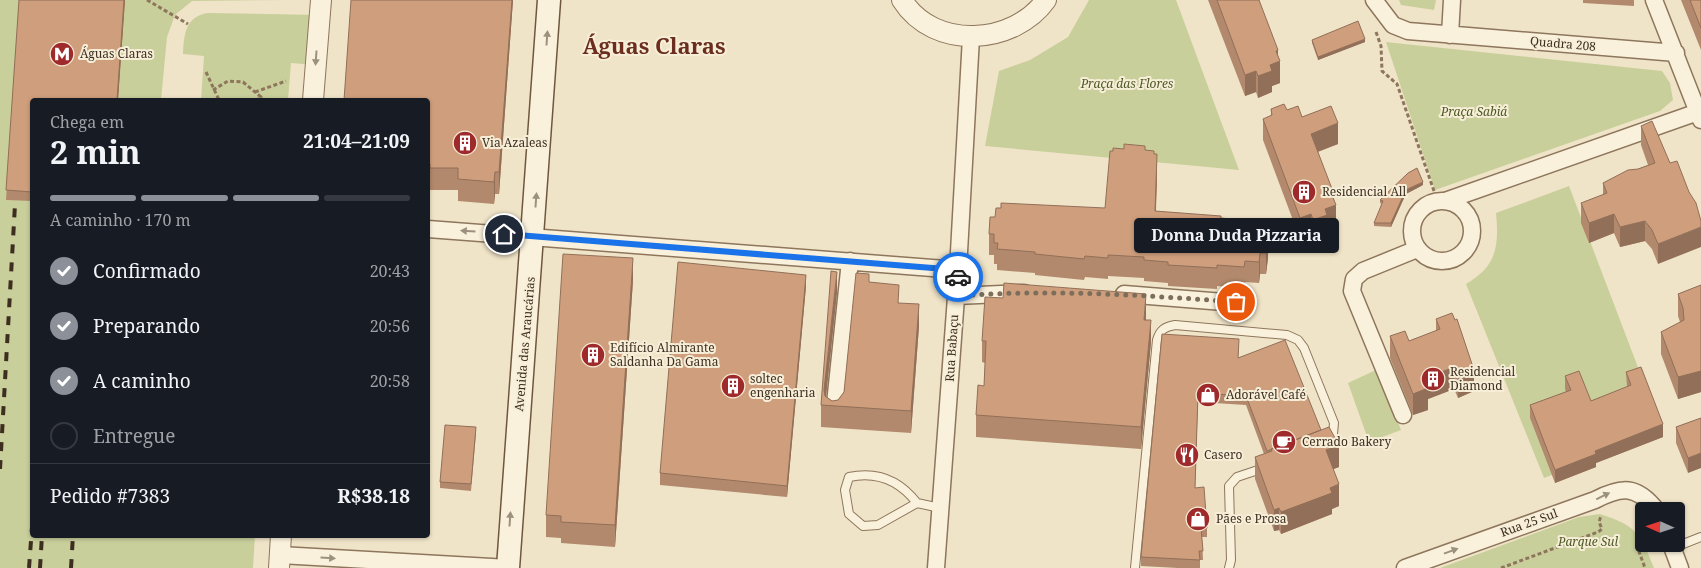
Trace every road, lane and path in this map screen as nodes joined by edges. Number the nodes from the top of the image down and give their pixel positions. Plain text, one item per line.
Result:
1 (147, 0) edge
2 (321, 0) edge
3 (549, 0) edge
4 (902, 0) edge
5 (1046, 0) edge
6 (1374, 0) edge
7 (1452, 0) edge
8 (1654, 0) edge
9 (188, 24) dead end
10 (1450, 35) junction
11 (971, 38) junction
12 (1676, 53) junction
13 (206, 72) dead end
14 (286, 81) dead end
15 (213, 90) junction
16 (254, 92) junction
17 (217, 98) edge
18 (259, 98) edge
19 (313, 98) edge
20 (1700, 116) edge
21 (1489, 187) junction
22 (1440, 201) junction
23 (1469, 218) junction
24 (430, 229) edge
25 (534, 236) junction
26 (1417, 249) junction
27 (850, 261) junction
28 (958, 270) junction
29 (1038, 293) edge
30 (1104, 293) edge
31 (956, 296) junction
32 (1236, 302) dead end
33 (834, 413) edge
34 (1403, 415) dead end
35 (1324, 446) edge
36 (1272, 465) edge
37 (1648, 502) edge
38 (917, 503) junction
39 (940, 508) junction
40 (1604, 510) dead end
41 (1701, 537) edge
42 (1685, 542) edge
43 (1639, 552) edge
44 (1674, 552) edge
45 (280, 553) edge
46 (508, 568) edge
47 (936, 568) edge
48 (1135, 568) edge
49 (1229, 568) edge
50 (1405, 568) edge
51 (1501, 568) edge
52 (1645, 568) edge
53 (1680, 568) edge

1 - 9 path
2 -> 19 street
25 -> 3 main road, Avenida das Araucárias
4 - 11 street
5 - 11 street
6 - 10 street, Quadra 208
6 - 22 path
7 - 10 street
8 - 12 street
10 - 12 street, Quadra 208
11 - 28 street, Rua Babaçu
12 - 20 street
13 - 15 path
14 - 16 path
15 - 16 path
15 - 17 path
16 - 18 path
20 - 21 street
21 - 22 street
21 - 23 street
22 - 23 street
22 - 26 street
23 - 26 street
25 -> 24 street
25 - 27 street
46 -> 25 main road, Avenida das Araucárias
26 - 34 street
27 - 28 street
27 - 33 street
28 - 31 street, Rua Babaçu
29 - 31 street
30 - 32 street
31 - 39 street, Rua Babaçu
35 - 48 lane
36 - 49 lane
50 -> 37 street, Rua 25 Sul
38 - 38 lane
38 - 39 lane
39 - 47 street, Rua Babaçu
40 - 51 path
41 - 42 lane
43 - 52 path
44 - 53 street
45 -> 46 street

